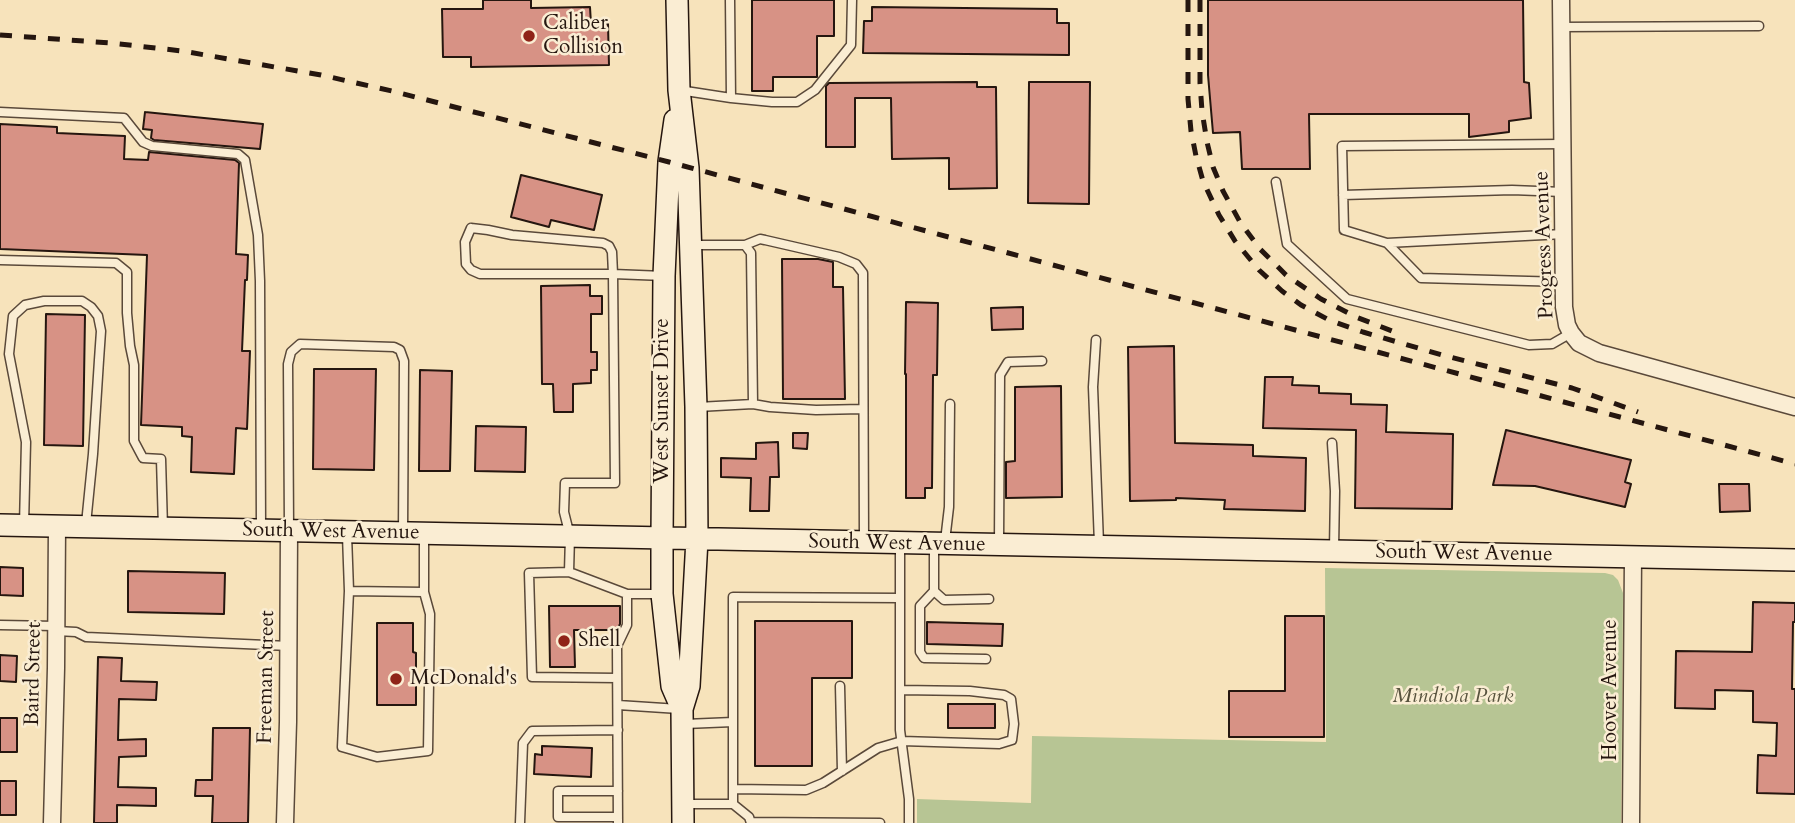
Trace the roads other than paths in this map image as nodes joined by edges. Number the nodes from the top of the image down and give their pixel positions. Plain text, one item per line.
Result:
1 (677, 0) edge
2 (730, 0) edge
3 (852, 0) edge
4 (1561, 0) edge
5 (1759, 26) dead end
6 (1562, 27) junction
7 (680, 90) junction
8 (731, 98) junction
9 (0, 112) edge
10 (1563, 144) junction
11 (1276, 182) dead end
12 (1563, 192) junction
13 (1343, 195) junction
14 (1564, 234) junction
15 (1387, 243) junction
16 (691, 244) junction
17 (745, 245) junction
18 (0, 260) edge
19 (613, 274) junction
20 (664, 276) junction
21 (1564, 282) junction
22 (1571, 333) junction
23 (1096, 340) dead end
24 (1042, 361) dead end
25 (753, 404) junction
26 (950, 404) dead end
27 (696, 407) junction
28 (1795, 407) edge
29 (862, 409) junction
30 (1332, 443) dead end
31 (0, 525) edge
32 (24, 526) junction
33 (57, 527) junction
34 (86, 527) junction
35 (163, 529) junction
36 (261, 531) junction
37 (289, 531) junction
38 (347, 533) junction
39 (414, 533) junction
40 (570, 536) junction
41 (662, 538) junction
42 (697, 538) junction
43 (864, 543) junction
44 (900, 544) junction
45 (939, 544) junction
46 (999, 545) junction
47 (1099, 547) junction
48 (1334, 552) junction
49 (1633, 557) junction
50 (1795, 560) edge
51 (569, 572) junction
52 (349, 591) junction
53 (934, 591) junction
54 (424, 592) junction
55 (627, 594) junction
56 (662, 594) junction
57 (900, 598) junction
58 (989, 599) dead end
59 (0, 625) edge
60 (56, 629) junction
61 (289, 646) junction
62 (986, 659) dead end
63 (617, 678) junction
64 (840, 686) dead end
65 (900, 690) junction
66 (618, 705) junction
67 (682, 717) junction
68 (733, 722) junction
69 (618, 730) junction
70 (902, 741) junction
71 (842, 771) junction
72 (733, 789) junction
73 (618, 791) junction
74 (733, 804) junction
75 (683, 814) edge
76 (618, 820) edge
77 (52, 823) edge
78 (285, 823) edge
79 (520, 823) edge
80 (751, 823) edge
81 (880, 823) edge
82 (909, 823) edge
83 (1631, 823) edge

1 - 7 street, West Sunset Drive
2 - 8 lane
3 - 8 lane
4 - 6 street, Progress Avenue
5 - 6 lane
6 - 10 street, Progress Avenue
7 - 8 lane
7 - 16 street, West Sunset Drive
7 - 20 street, West Sunset Drive
9 - 36 lane
10 - 12 street, Progress Avenue
10 - 13 lane
11 - 22 lane
12 - 13 lane
12 - 14 street, Progress Avenue
13 - 15 lane
14 - 15 lane
14 - 21 street, Progress Avenue
15 - 21 lane
16 - 17 lane
16 - 27 street, West Sunset Drive
17 - 25 lane
17 - 29 lane
18 - 35 lane
19 - 19 lane
19 - 20 lane
19 - 40 lane
20 - 41 street, West Sunset Drive
21 - 22 street, Progress Avenue
22 - 28 street, Progress Avenue
23 - 47 lane
24 - 46 lane
25 - 27 lane
25 - 29 lane
26 - 45 lane
27 - 42 street, West Sunset Drive
29 - 43 lane
30 - 48 lane
31 - 32 street, South West Avenue
32 - 33 street, South West Avenue
32 - 34 lane
33 - 34 street, South West Avenue
33 - 60 street, Baird Street
34 - 35 street, South West Avenue
35 - 36 street, South West Avenue
36 - 37 street, South West Avenue
37 - 38 street, South West Avenue
37 - 39 lane
37 - 61 street, Freeman Street
38 - 39 street, South West Avenue
38 - 52 lane
39 - 40 street, South West Avenue
39 - 54 lane
40 - 41 street, South West Avenue
40 - 51 lane
41 - 42 street, South West Avenue
41 - 56 street, West Sunset Drive
42 - 43 street, South West Avenue
42 - 67 street, West Sunset Drive
43 - 44 street, South West Avenue
44 - 45 street, South West Avenue
44 - 57 lane
45 - 46 street, South West Avenue
45 - 53 lane
46 - 47 street, South West Avenue
47 - 48 street, South West Avenue
48 - 49 street, South West Avenue
49 - 50 street, South West Avenue
49 - 83 street, Hoover Avenue
51 - 55 lane
51 - 63 lane
52 - 54 lane
52 - 54 lane
53 - 58 lane
53 - 62 lane
55 - 56 lane
55 - 63 lane
56 - 67 street, West Sunset Drive
57 - 65 lane
57 - 68 lane
59 - 60 lane
60 - 61 lane
60 - 77 street, Baird Street
61 - 78 street, Freeman Street
63 - 66 lane
64 - 71 lane
65 - 70 lane
65 - 70 lane
66 - 67 lane
66 - 69 lane
67 - 68 lane
67 - 75 street, West Sunset Drive
68 - 72 lane
69 - 73 lane
69 - 79 lane
70 - 71 lane
70 - 82 lane
71 - 72 lane
72 - 74 lane
73 - 76 lane
73 - 76 lane
74 - 75 lane
74 - 80 lane
80 - 81 lane

